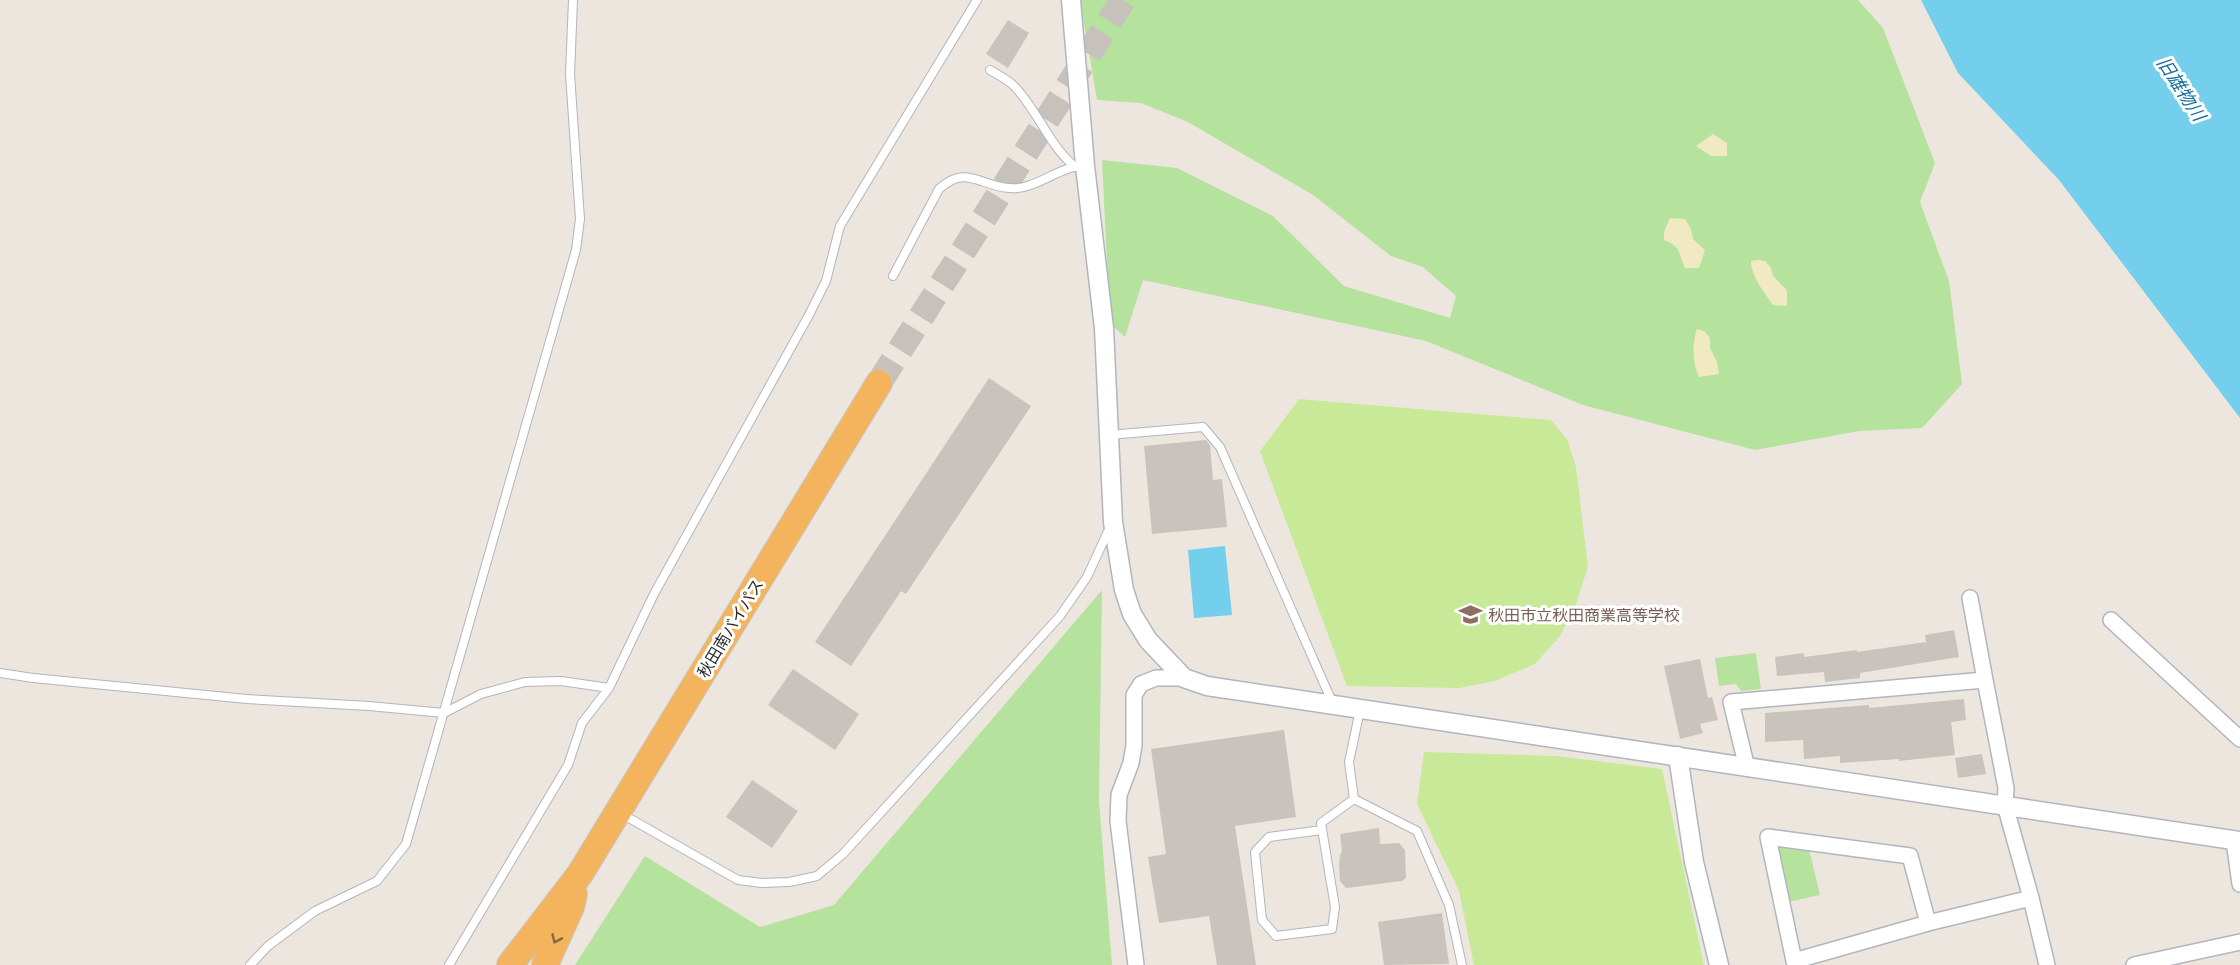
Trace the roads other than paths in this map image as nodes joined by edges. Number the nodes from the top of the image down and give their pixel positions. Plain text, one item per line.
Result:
1 (573, 0) edge
2 (977, 0) edge
3 (1071, 0) edge
4 (990, 70) dead end
5 (1079, 166) junction
6 (893, 276) dead end
7 (879, 382) tunnel mouth
8 (1109, 435) junction
9 (1113, 522) junction
10 (1970, 598) dead end
11 (2111, 620) dead end
12 (0, 674) edge
13 (1184, 678) junction
14 (1984, 680) junction
15 (609, 688) junction
16 (1334, 705) junction
17 (1360, 710) junction
18 (444, 713) junction
19 (2240, 739) edge
20 (1678, 756) junction
21 (1747, 768) junction
22 (1354, 799) junction
23 (2005, 805) junction
24 (618, 812) junction
25 (1322, 830) junction
26 (2237, 841) edge
27 (580, 874) junction
28 (2240, 884) edge
29 (2031, 898) junction
30 (1928, 923) junction
31 (2240, 942) edge
32 (1794, 963) edge
33 (250, 965) edge
34 (449, 965) edge
35 (510, 965) edge
36 (545, 965) edge
37 (1136, 965) edge
38 (1462, 965) edge
39 (1719, 965) edge
40 (2047, 965) edge
41 (2134, 965) edge

1 - 18 lane
2 - 15 lane
3 - 5 street
4 - 5 lane
5 - 6 lane
5 - 8 street
7 - 24 highway, 秋田南バイパス
8 - 9 street
8 - 16 lane
9 - 13 street
9 - 24 lane
10 - 14 street
11 - 19 street
12 - 18 lane
13 - 16 street
13 - 37 street
14 - 21 street
14 - 23 street
15 - 18 lane
15 - 34 lane
16 - 17 street
17 - 20 street
17 - 22 lane
18 - 33 lane
20 - 21 street
20 - 39 street
21 - 23 street
22 - 25 lane
22 - 38 lane
23 - 26 street
23 - 29 street
24 - 27 highway, 秋田南バイパス
25 - 25 lane
26 - 28 street
27 - 35 highway, 秋田南バイパス
27 -> 36 highway, 秋田南バイパス
29 - 30 street
29 - 40 street
30 - 32 street
30 - 32 street
31 - 41 street

